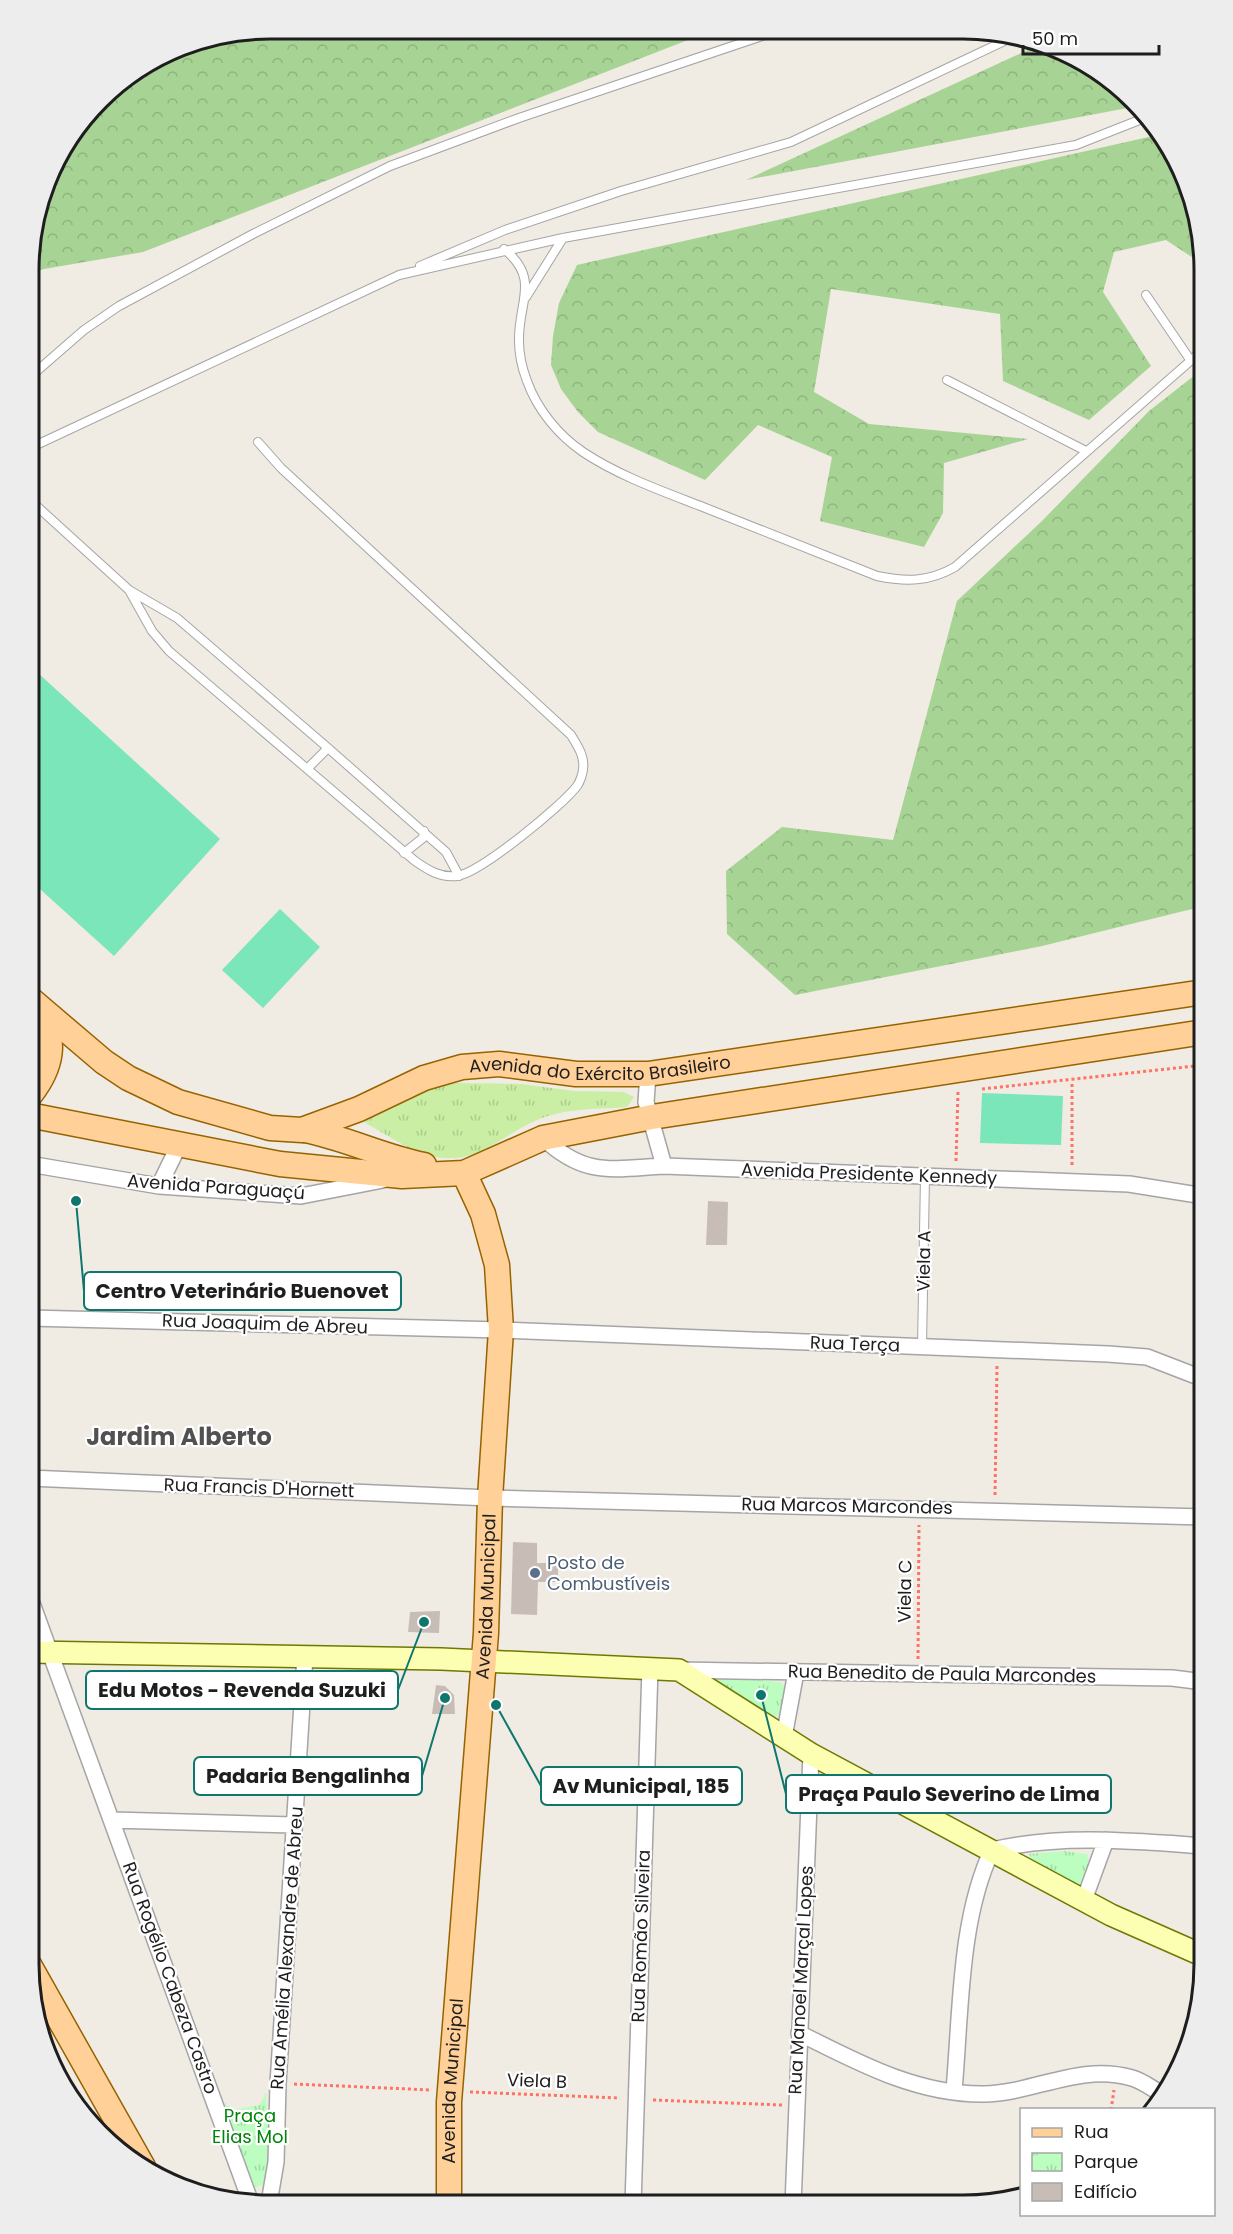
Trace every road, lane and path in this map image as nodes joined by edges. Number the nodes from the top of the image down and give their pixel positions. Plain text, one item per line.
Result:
1 (753, 39) edge
2 (1002, 42) edge
3 (1139, 120) edge
4 (563, 238) junction
5 (504, 249) junction
6 (399, 275) junction
7 (1146, 295) dead end
8 (525, 298) junction
9 (1194, 358) edge
10 (1191, 361) junction
11 (39, 369) edge
12 (947, 380) dead end
13 (258, 442) dead end
14 (39, 444) edge
15 (1086, 451) junction
16 (39, 508) edge
17 (129, 590) junction
18 (328, 748) junction
19 (308, 768) junction
20 (424, 831) junction
21 (404, 853) junction
22 (459, 876) junction
23 (1194, 993) edge
24 (39, 1007) edge
25 (39, 1012) edge
26 (1194, 1034) edge
27 (1194, 1066) edge
28 (648, 1074) junction
29 (39, 1081) edge
30 (1072, 1081) junction
31 (981, 1089) dead end
32 (969, 1090) dead end
33 (39, 1117) edge
34 (652, 1118) junction
35 (302, 1130) junction
36 (543, 1138) junction
37 (179, 1144) junction
38 (39, 1166) edge
39 (664, 1166) junction
40 (464, 1173) junction
41 (402, 1176) junction
42 (925, 1176) junction
43 (955, 1178) junction
44 (1071, 1182) junction
45 (159, 1186) junction
46 (1194, 1194) edge
47 (39, 1318) edge
48 (501, 1330) junction
49 (922, 1347) junction
50 (998, 1350) junction
51 (1194, 1374) edge
52 (39, 1478) edge
53 (490, 1498) junction
54 (920, 1508) junction
55 (994, 1510) junction
56 (1194, 1517) edge
57 (39, 1622) edge
58 (39, 1652) edge
59 (50, 1652) junction
60 (305, 1656) junction
61 (483, 1663) junction
62 (650, 1668) junction
63 (679, 1670) junction
64 (796, 1672) junction
65 (918, 1674) junction
66 (1194, 1681) edge
67 (784, 1737) junction
68 (811, 1754) junction
69 (113, 1820) junction
70 (294, 1825) junction
71 (1106, 1840) junction
72 (1194, 1845) edge
73 (992, 1850) junction
74 (1084, 1900) junction
75 (1194, 1952) edge
76 (40, 1984) edge
77 (799, 2033) junction
78 (278, 2084) junction
79 (954, 2090) junction
80 (1156, 2090) edge
81 (450, 2091) junction
82 (636, 2099) junction
83 (795, 2106) junction
84 (133, 2150) edge
85 (272, 2184) junction
86 (244, 2186) junction
87 (247, 2194) edge
88 (250, 2194) edge
89 (253, 2195) edge
90 (270, 2195) edge
91 (448, 2195) edge
92 (633, 2195) edge
93 (793, 2195) edge

1 - 11 lane
2 - 6 lane
3 - 4 lane
4 - 5 lane
4 - 8 lane
5 - 6 lane
5 - 8 lane
6 - 14 lane
7 - 10 lane
8 - 15 lane
9 - 10 lane
10 - 15 lane
12 - 15 lane
13 - 22 lane
16 - 17 lane
17 - 18 lane
17 - 19 lane
18 - 19 lane
18 - 20 lane
19 - 21 lane
20 - 21 lane
20 - 22 lane
21 - 22 lane
23 - 28 main road, Avenida do Exército Brasileiro
24 - 35 main road, Avenida do Exército Brasileiro
25 - 29 main road
26 - 34 main road
27 - 30 path
28 - 34 street
28 - 35 main road, Avenida do Exército Brasileiro
30 - 31 path
30 - 44 path
32 - 43 path
33 - 37 main road
34 - 36 main road
34 - 39 street
35 - 40 main road
36 - 39 street, Avenida Presidente Kennedy
36 - 40 main road
37 - 41 main road
37 - 45 street
38 - 45 street, Avenida Paraguaçú
39 - 42 street, Avenida Presidente Kennedy
40 - 41 main road
40 - 48 main road, Avenida Municipal
41 - 45 street, Avenida Paraguaçú
42 - 43 street, Avenida Presidente Kennedy
42 - 49 lane, Viela A
43 - 44 street, Avenida Presidente Kennedy
44 - 46 street, Avenida Presidente Kennedy
47 - 48 street, Rua Joaquim de Abreu
48 - 49 street, Rua Terça
48 - 53 main road, Avenida Municipal
49 - 50 street, Rua Terça
50 - 51 street, Rua Terça
50 - 55 path
52 - 53 street, Rua Francis D'Hornett
53 - 54 street, Rua Marcos Marcondes
53 - 61 main road, Avenida Municipal
54 - 55 street, Rua Marcos Marcondes
54 - 65 path, Viela C
55 - 56 street, Rua Marcos Marcondes
57 - 59 street, Rua Rogélio Cabeza Castro
58 - 59 main road
59 - 60 main road
59 - 69 street, Rua Rogélio Cabeza Castro
60 - 61 main road
60 - 70 street, Rua Amélia Alexandre de Abreu
61 - 62 main road
61 - 81 main road, Avenida Municipal
62 - 63 main road
62 - 82 street, Rua Romão Silveira
63 - 64 street, Rua Benedito de Paula Marcondes
63 - 67 main road
64 - 65 street, Rua Benedito de Paula Marcondes
64 - 67 street
65 - 66 street, Rua Benedito de Paula Marcondes
67 - 68 main road
68 - 73 main road
68 - 77 street, Rua Manoel Marçal Lopes
69 - 70 street
69 - 86 street, Rua Rogélio Cabeza Castro
70 - 78 street, Rua Amélia Alexandre de Abreu
71 - 72 street
71 - 73 street
71 - 74 street
73 - 74 main road
73 - 79 street
74 - 75 main road
76 - 84 main road
77 - 79 street
77 - 83 street, Rua Manoel Marçal Lopes
78 - 81 path, Viela B
78 - 85 street, Rua Amélia Alexandre de Abreu
79 - 80 street
81 - 82 path, Viela B
81 - 91 main road, Avenida Municipal
82 - 83 path, Viela B
82 - 92 street, Rua Romão Silveira
83 - 93 street, Rua Manoel Marçal Lopes
85 - 89 street
85 - 90 street, Rua Amélia Alexandre de Abreu
86 - 87 street, Rua Rogélio Cabeza Castro
86 - 88 street

